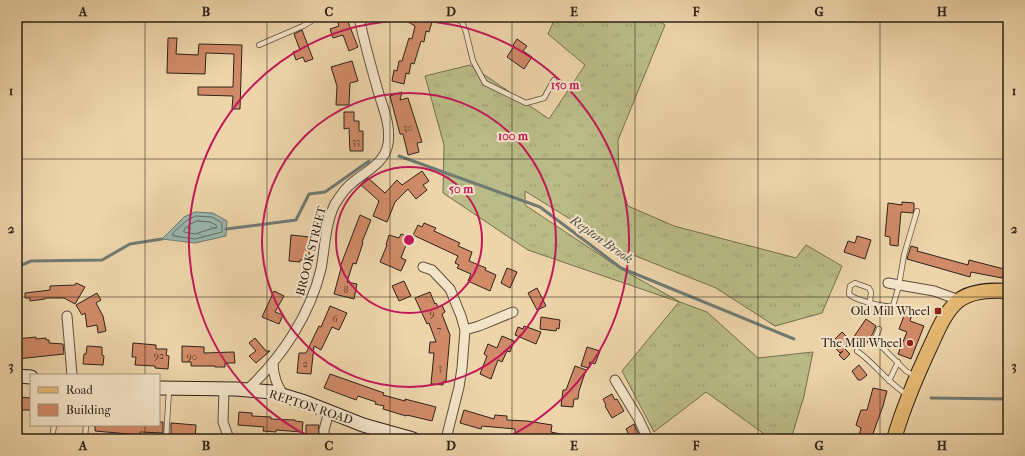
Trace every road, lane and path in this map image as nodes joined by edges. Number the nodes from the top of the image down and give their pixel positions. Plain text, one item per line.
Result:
1 (318, 17) edge
2 (359, 17) edge
3 (455, 17) edge
4 (258, 45) dead end
5 (554, 80) dead end
6 (917, 211) dead end
7 (423, 267) dead end
8 (888, 283) dead end
9 (899, 285) junction
10 (1008, 291) edge
11 (959, 300) junction
12 (870, 302) junction
13 (513, 312) dead end
14 (67, 316) dead end
15 (879, 329) dead end
16 (465, 330) junction
17 (857, 351) dead end
18 (273, 362) junction
19 (898, 362) junction
20 (72, 374) edge
21 (17, 376) edge
22 (916, 376) junction
23 (30, 377) edge
24 (615, 380) dead end
25 (890, 381) junction
26 (164, 388) edge
27 (224, 389) junction
28 (248, 389) junction
29 (908, 395) junction
30 (284, 396) junction
31 (329, 412) junction
32 (54, 426) edge
33 (86, 426) edge
34 (52, 439) edge
35 (85, 439) edge
36 (166, 439) edge
37 (229, 439) edge
38 (324, 439) edge
39 (413, 439) edge
40 (446, 439) edge
41 (648, 439) edge
42 (894, 439) edge

1 - 4 lane
2 - 18 street, BROOK STREET
3 - 5 lane
6 - 9 lane
7 - 16 street
8 - 9 street
9 - 11 street
9 - 12 lane
10 - 11 main road
11 - 22 main road
12 - 12 lane
13 - 16 street
14 - 20 street
15 - 19 lane
16 - 40 street
17 - 25 lane
18 - 28 street, BROOK STREET
18 - 30 street
19 - 22 lane
19 - 25 lane
21 - 23 street
22 - 29 main road
24 - 41 street
25 - 29 lane
26 - 27 street, REPTON ROAD
26 - 36 lane
27 - 28 street, REPTON ROAD
27 - 37 street
28 - 30 street, REPTON ROAD
29 - 42 main road
30 - 31 street, REPTON ROAD
31 - 38 street
31 - 39 street, REPTON ROAD
32 - 34 lane
33 - 35 lane

